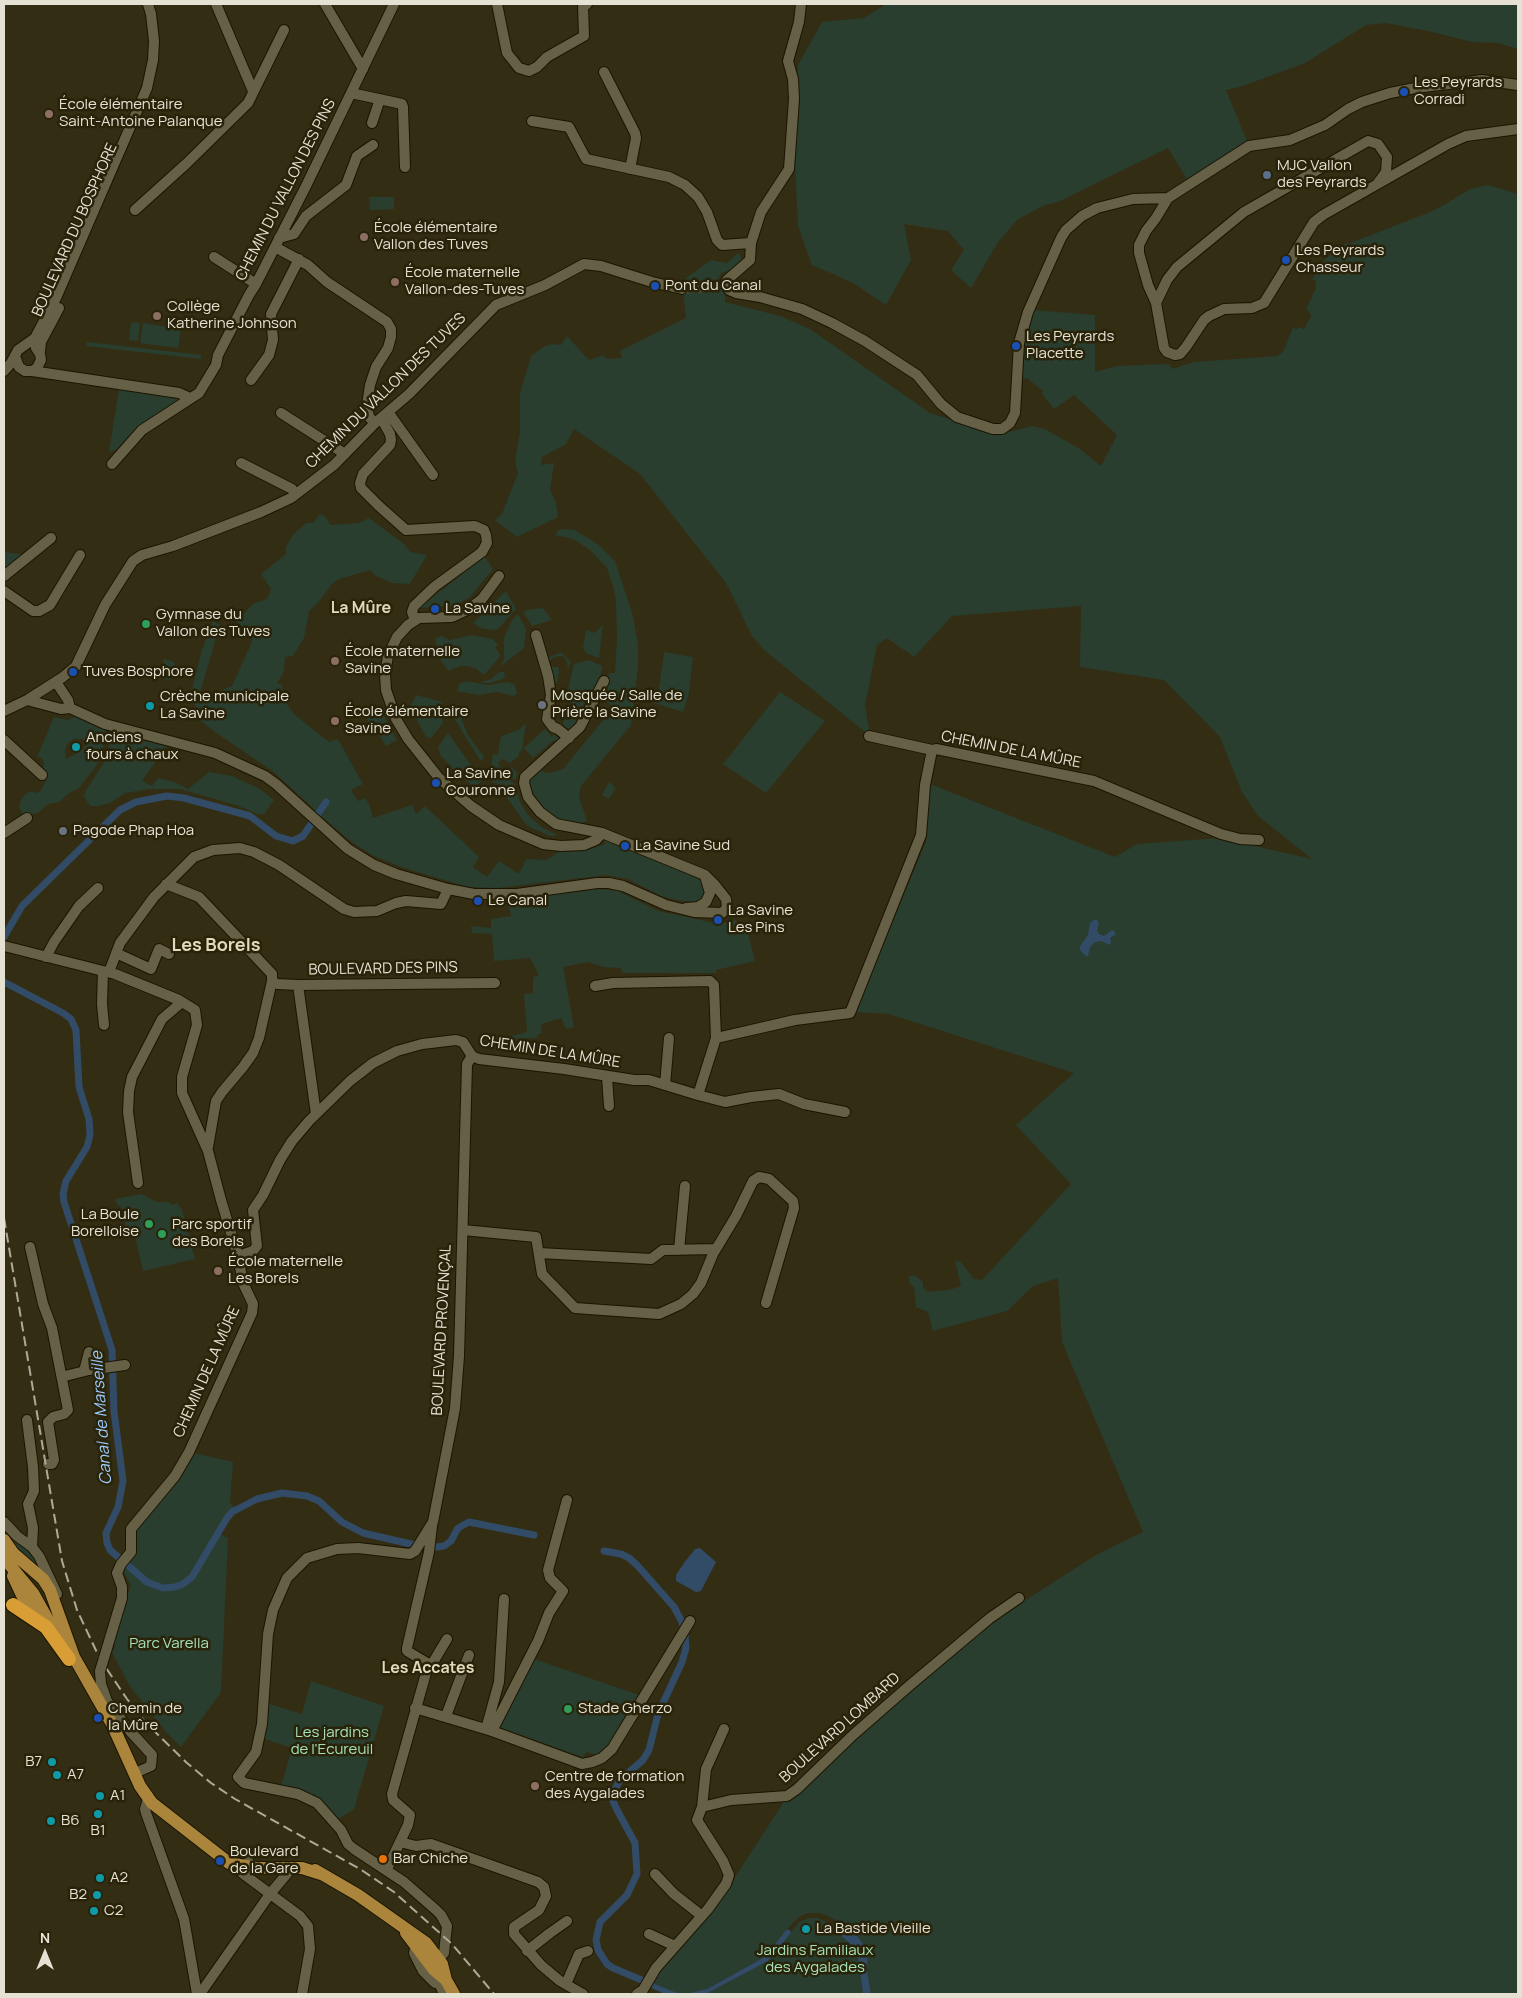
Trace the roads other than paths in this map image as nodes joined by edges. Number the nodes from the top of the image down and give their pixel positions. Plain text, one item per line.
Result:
1 (148, 4) edge
2 (154, 4) edge
3 (216, 4) edge
4 (325, 4) edge
5 (394, 4) edge
6 (496, 4) edge
7 (587, 4) edge
8 (801, 4) edge
9 (284, 30) dead end
10 (363, 69) junction
11 (604, 72) dead end
12 (1518, 86) edge
13 (252, 91) junction
14 (352, 93) junction
15 (380, 99) junction
16 (532, 121) dead end
17 (372, 123) dead end
18 (1518, 129) edge
19 (373, 144) dead end
20 (405, 168) dead end
21 (630, 169) junction
22 (1378, 184) junction
23 (1168, 198) junction
24 (135, 210) dead end
25 (277, 242) junction
26 (751, 243) junction
27 (214, 257) dead end
28 (299, 259) junction
29 (256, 284) junction
30 (682, 289) tunnel mouth
31 (1156, 303) junction
32 (26, 345) junction
33 (15, 356) junction
34 (40, 357) junction
35 (27, 370) junction
36 (49, 374) junction
37 (4, 376) edge
38 (251, 380) dead end
39 (190, 398) junction
40 (281, 413) dead end
41 (385, 420) junction
42 (345, 454) junction
43 (241, 463) dead end
44 (112, 464) dead end
45 (433, 475) dead end
46 (296, 494) junction
47 (51, 538) dead end
48 (80, 555) dead end
49 (4, 576) edge
50 (499, 576) dead end
51 (4, 591) edge
52 (415, 620) junction
53 (536, 635) dead end
54 (604, 681) dead end
55 (56, 682) junction
56 (27, 700) junction
57 (70, 708) junction
58 (4, 711) edge
59 (869, 736) dead end
60 (568, 738) junction
61 (4, 740) edge
62 (932, 750) junction
63 (42, 775) dead end
64 (26, 818) dead end
65 (597, 832) junction
66 (4, 833) edge
67 (1259, 840) dead end
68 (705, 875) junction
69 (166, 884) junction
70 (98, 888) dead end
71 (448, 889) junction
72 (678, 908) junction
73 (5, 946) edge
74 (116, 954) junction
75 (169, 954) dead end
76 (46, 957) junction
77 (106, 971) junction
78 (272, 981) junction
79 (495, 983) dead end
80 (298, 985) junction
81 (595, 986) dead end
82 (182, 1002) junction
83 (104, 1025) dead end
84 (669, 1038) dead end
85 (716, 1038) junction
86 (472, 1056) junction
87 (608, 1076) junction
88 (665, 1085) junction
89 (698, 1095) junction
90 (609, 1106) dead end
91 (845, 1112) dead end
92 (316, 1114) junction
93 (208, 1151) junction
94 (138, 1183) dead end
95 (684, 1186) dead end
96 (463, 1230) junction
97 (30, 1247) dead end
98 (716, 1249) junction
99 (679, 1250) junction
100 (538, 1252) junction
101 (238, 1256) junction
102 (766, 1302) dead end
103 (89, 1352) dead end
104 (117, 1366) dead end
105 (84, 1371) junction
106 (62, 1379) junction
107 (27, 1420) dead end
108 (39, 1466) junction
109 (567, 1500) dead end
110 (4, 1522) edge
111 (427, 1539) junction
112 (4, 1540) edge
113 (32, 1547) junction
114 (8, 1559) edge
115 (1019, 1598) dead end
116 (504, 1599) dead end
117 (8, 1604) edge
118 (36, 1610) junction
119 (690, 1621) dead end
120 (447, 1639) dead end
121 (469, 1655) dead end
122 (69, 1659) junction
123 (428, 1666) junction
124 (92, 1689) junction
125 (415, 1708) junction
126 (446, 1716) junction
127 (724, 1729) dead end
128 (489, 1730) junction
129 (117, 1737) junction
130 (135, 1773) junction
131 (148, 1799) junction
132 (702, 1807) junction
133 (400, 1842) junction
134 (251, 1863) junction
135 (278, 1868) junction
136 (296, 1868) junction
137 (387, 1870) junction
138 (321, 1874) junction
139 (655, 1874) dead end
140 (273, 1890) junction
141 (702, 1916) junction
142 (567, 1921) dead end
143 (397, 1922) junction
144 (649, 1934) dead end
145 (416, 1946) junction
146 (675, 1946) junction
147 (527, 1951) junction
148 (588, 1951) dead end
149 (436, 1964) junction
150 (443, 1982) junction
151 (566, 1984) junction
152 (640, 1992) edge
153 (197, 1994) edge
154 (302, 1994) edge
155 (444, 1994) edge
156 (454, 1994) edge
157 (583, 1994) edge

1 - 32 street, BOULEVARD DU BOSPHORE
2 - 34 street, BOULEVARD DU BOSPHORE
3 - 13 street
4 - 10 street
5 - 10 street, CHEMIN DU VALLON DES PINS
6 - 7 street
8 - 26 street
9 - 13 street
10 - 14 street, CHEMIN DU VALLON DES PINS
11 - 21 street
12 - 23 street
13 - 24 street
14 - 15 street
14 - 25 street, CHEMIN DU VALLON DES PINS
15 - 17 street
15 - 20 street
16 - 21 street
18 - 22 street
19 - 25 street
21 - 26 street
22 - 31 street
22 - 31 street
23 - 26 street
23 - 31 street
25 - 28 street
25 - 29 street, CHEMIN DU VALLON DES PINS
27 - 29 street
28 - 38 street
28 - 41 street
29 - 39 street, CHEMIN DU VALLON DES PINS
30 - 41 street, CHEMIN DU VALLON DES TUVES
32 - 33 street
32 - 34 street
33 - 35 street
33 - 37 street
34 - 35 street
34 - 36 street
35 - 36 street
35 - 37 street
36 - 39 street
39 - 44 street, CHEMIN DU VALLON DES PINS
40 - 42 street
41 - 42 street, CHEMIN DU VALLON DES TUVES
41 - 45 street
41 - 52 street
42 - 46 street, CHEMIN DU VALLON DES TUVES
43 - 46 street
46 - 55 street, CHEMIN DU VALLON DES TUVES
47 - 49 street
48 - 51 street
50 - 52 street
52 - 65 street
53 - 60 street
54 - 60 street
55 - 56 street, CHEMIN DU VALLON DES TUVES
55 - 57 street
56 - 57 street
56 - 58 street, CHEMIN DU VALLON DES TUVES
57 - 71 street
59 - 62 street
60 - 65 street
61 - 63 street
62 - 67 street, CHEMIN DE LA MÛRE
62 - 85 street, CHEMIN DE LA MÛRE
64 - 66 street
65 - 68 street
68 - 72 street
68 - 72 street
69 - 71 street
69 - 74 street
69 - 78 street
70 - 76 street
71 - 72 street
73 - 76 street
74 - 75 street
74 - 77 street
76 - 77 street
77 - 82 street
77 - 83 street
78 - 80 street, BOULEVARD DES PINS
78 - 93 street
79 - 80 street, BOULEVARD DES PINS
80 - 92 street
81 - 85 street
82 - 93 street
82 - 94 street
84 - 88 street
85 - 89 street
86 - 87 street, CHEMIN DE LA MÛRE
86 - 92 street, CHEMIN DE LA MÛRE
86 - 96 street, BOULEVARD PROVENÇAL
87 - 88 street, CHEMIN DE LA MÛRE
87 - 90 street
88 - 89 street, CHEMIN DE LA MÛRE
89 - 91 street, CHEMIN DE LA MÛRE
92 - 101 street, CHEMIN DE LA MÛRE
93 - 101 street
95 - 99 street
96 - 100 street
96 - 111 street, BOULEVARD PROVENÇAL
97 - 106 street
98 - 99 street
98 - 100 street
98 - 102 street
99 - 100 street
101 - 130 street, CHEMIN DE LA MÛRE, bridge
103 - 105 street
104 - 105 street
105 - 106 street
106 - 108 street
107 - 108 street
108 - 113 street
109 - 128 street
110 - 113 street
111 - 123 street
111 - 137 street, BOULEVARD PROVENÇAL
112 - 114 main road
113 - 124 street
114 - 118 main road
114 - 118 main road
114 - 124 main road
115 - 132 street, BOULEVARD LOMBARD
116 - 128 street
117 - 118 highway
117 - 122 highway
118 - 122 main road
119 - 128 street
120 - 123 street
121 - 126 street
122 - 129 main road
123 - 125 street
124 - 129 main road
125 - 126 street
125 - 133 street
126 - 128 street
127 - 132 street
129 - 130 main road
130 - 131 main road
131 - 134 main road
131 - 153 street
132 - 141 street
133 - 137 street
133 - 147 street
134 - 135 street
134 - 135 main road
134 - 138 main road
134 - 140 street
135 - 136 main road
135 - 140 street
136 - 138 main road
136 - 140 street
137 - 149 street
138 - 143 main road
139 - 141 street
140 - 153 street
140 - 154 street
141 - 146 street
142 - 147 street
143 - 145 main road
143 - 149 main road
144 - 146 street
145 - 149 main road
145 - 150 street
146 - 152 street
147 - 151 street
148 - 151 street
149 - 150 main road
150 - 155 street
150 - 156 main road
151 - 157 street

